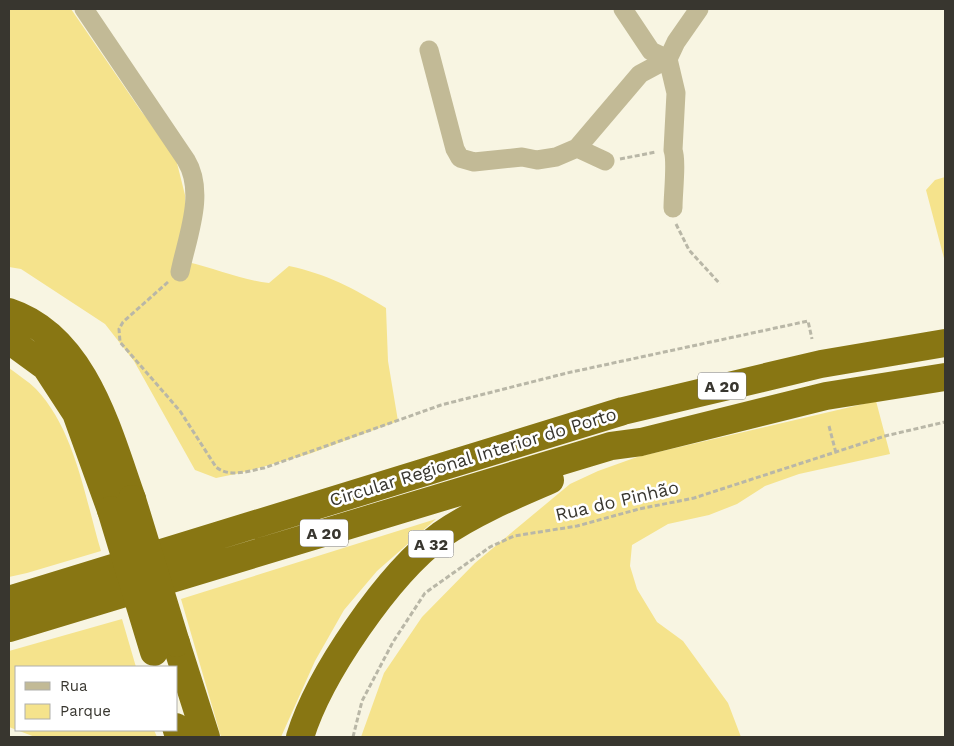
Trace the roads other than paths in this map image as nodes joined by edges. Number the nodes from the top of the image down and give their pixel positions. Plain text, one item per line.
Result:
1 (84, 9) edge
2 (623, 9) edge
3 (699, 9) edge
4 (429, 50) dead end
5 (668, 59) junction
6 (577, 148) junction
7 (605, 161) road end
8 (673, 208) road end
9 (180, 272) road end
10 (9, 312) edge
11 (9, 340) edge
12 (945, 343) edge
13 (945, 377) edge
14 (641, 442) junction
15 (121, 504) junction
16 (9, 600) edge
17 (9, 628) edge
18 (163, 654) edge
19 (169, 666) edge
20 (178, 683) edge
21 (206, 737) edge
22 (300, 737) edge

1 - 9 street
2 - 5 street
3 - 5 street
4 - 6 street
5 - 6 street
5 - 8 street
6 - 7 street
10 - 15 highway
11 - 15 highway
12 - 16 highway, Circular Regional Interior do Porto / A 20
13 - 14 highway, Circular Regional Interior do Porto / A 20
14 - 17 highway, Circular Regional Interior do Porto / A 20
14 - 22 highway, A 32
15 - 18 highway, bridge
18 - 19 highway
20 - 21 highway

